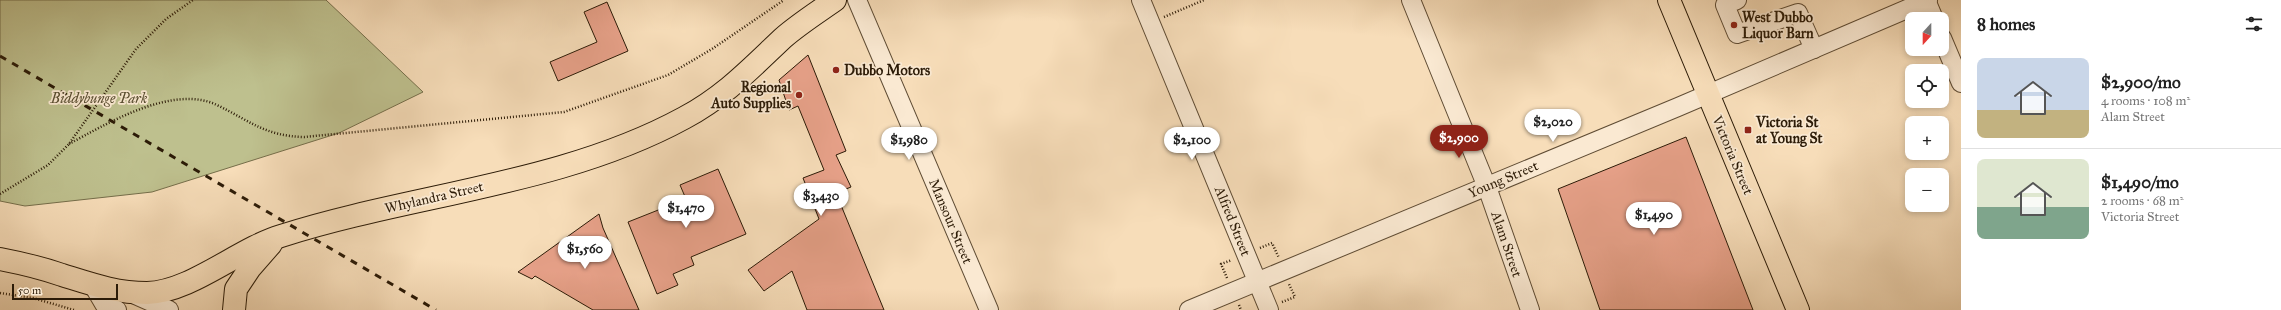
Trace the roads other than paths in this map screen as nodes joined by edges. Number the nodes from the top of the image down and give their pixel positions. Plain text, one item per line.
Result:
1 (835, 0) edge
2 (857, 0) edge
3 (1142, 0) edge
4 (1411, 0) edge
5 (1669, 0) edge
6 (1737, 0) edge
7 (1927, 0) edge
8 (1795, 6) edge
9 (1931, 12) edge
10 (1814, 49) junction
11 (1949, 55) edge
12 (1961, 83) edge
13 (1707, 94) junction
14 (1487, 186) junction
15 (277, 237) junction
16 (0, 259) edge
17 (1258, 281) junction
18 (123, 301) edge
19 (169, 310) edge
20 (234, 310) edge
21 (989, 310) edge
22 (1188, 310) edge
23 (1269, 310) edge
24 (1530, 310) edge
25 (1798, 310) edge

1 - 15 highway, Whylandra Street
2 - 21 street, Mansour Street
3 - 17 street, Alfred Street
4 - 14 street, Alam Street
5 - 13 highway, Victoria Street
6 - 8 street
7 - 9 street
7 - 10 street, Young Street
8 - 10 street
10 - 13 street, Young Street
11 - 12 street
13 - 14 street, Young Street
13 - 25 highway, Victoria Street
14 - 17 street, Young Street
14 - 24 street, Alam Street
15 - 18 highway, Whylandra Street
15 - 20 highway
16 - 18 highway, Whylandra Street
17 - 22 street, Young Street
17 - 23 street, Alfred Street
18 - 19 street

